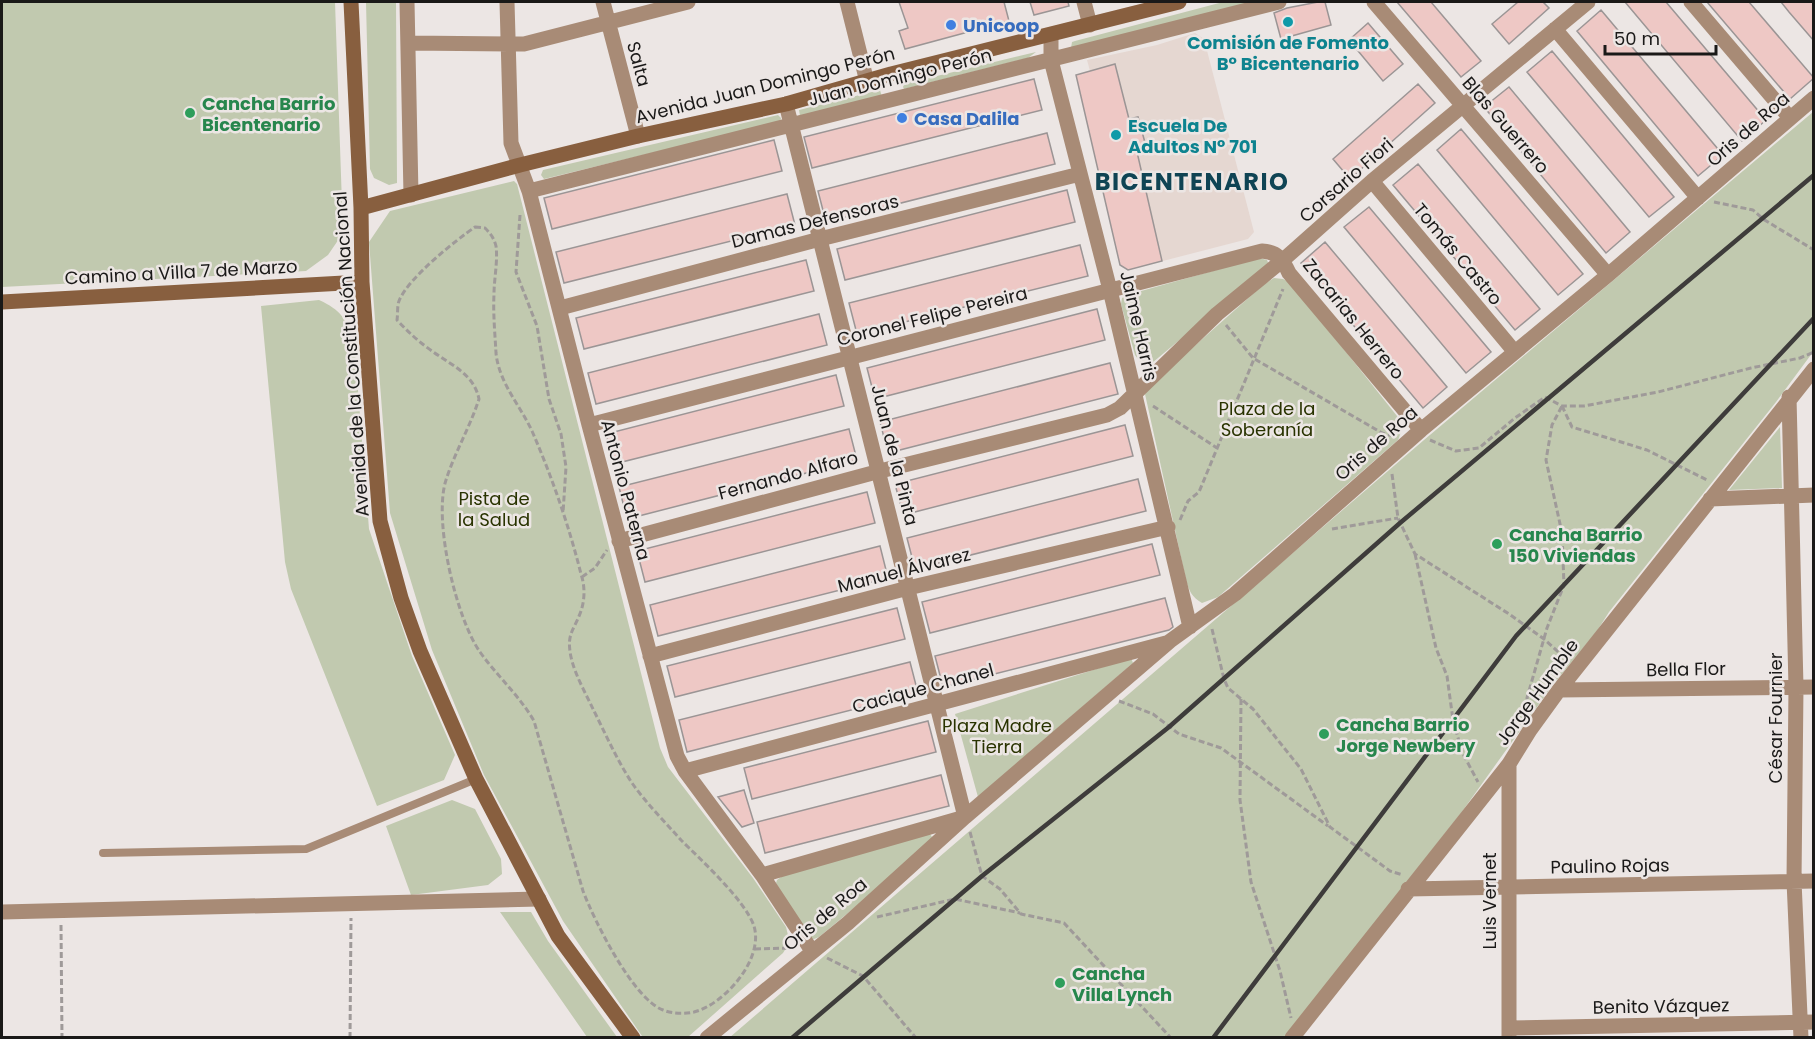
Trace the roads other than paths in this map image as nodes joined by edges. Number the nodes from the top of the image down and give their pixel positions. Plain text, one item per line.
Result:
1 (351, 2) edge
2 (407, 2) edge
3 (507, 2) edge
4 (603, 2) edge
5 (688, 2) edge
6 (847, 2) edge
7 (1084, 2) edge
8 (1179, 2) edge
9 (1279, 2) edge
10 (1374, 2) edge
11 (1588, 2) edge
12 (1691, 2) edge
13 (608, 21) junction
14 (1090, 25) junction
15 (1555, 29) junction
16 (1051, 34) junction
17 (408, 43) junction
18 (508, 43) junction
19 (1051, 60) junction
20 (891, 74) junction
21 (867, 82) junction
22 (897, 97) junction
23 (1814, 98) edge
24 (786, 104) junction
25 (1464, 106) junction
26 (1790, 118) junction
27 (792, 124) junction
28 (638, 136) junction
29 (520, 165) junction
30 (1080, 174) junction
31 (1372, 181) junction
32 (529, 191) junction
33 (411, 195) junction
34 (1698, 198) junction
35 (361, 208) junction
36 (820, 239) junction
37 (1286, 267) junction
38 (1608, 275) junction
39 (362, 282) junction
40 (1110, 290) junction
41 (2, 302) edge
42 (560, 308) junction
43 (1514, 351) junction
44 (850, 357) junction
45 (1814, 369) edge
46 (1134, 393) junction
47 (1790, 398) junction
48 (589, 425) junction
49 (1421, 430) junction
50 (880, 471) junction
51 (1814, 495) edge
52 (1791, 496) junction
53 (1710, 499) junction
54 (1168, 535) junction
55 (620, 541) junction
56 (908, 588) junction
57 (1190, 627) junction
58 (1170, 641) junction
59 (650, 656) junction
60 (1796, 687) junction
61 (1814, 687) edge
62 (1559, 690) junction
63 (937, 705) junction
64 (1509, 764) junction
65 (685, 771) junction
66 (476, 779) junction
67 (965, 817) junction
68 (104, 853) dead end
69 (762, 875) junction
70 (1794, 881) junction
71 (1814, 881) edge
72 (1412, 884) junction
73 (1509, 887) junction
74 (539, 899) junction
75 (2, 912) edge
76 (811, 949) junction
77 (1805, 1027) edge
78 (1509, 1033) edge
79 (1293, 1036) edge
80 (633, 1038) edge
81 (707, 1038) edge

1 - 35 main road, Avenida de la Constitución Nacional
2 - 17 street
3 - 18 street, Antonio Paterna
4 - 13 street, Salta
5 - 13 street
6 - 21 street
7 - 14 street
8 - 14 main road, Avenida Juan Domingo Perón
9 - 19 street, Juan Domingo Perón
10 - 25 street, Blas Guerrero
11 - 15 street, Corsario Fiori
12 - 26 street
13 - 18 street
13 - 28 street, Salta
14 - 16 main road, Avenida Juan Domingo Perón
15 - 25 street, Corsario Fiori
15 - 34 street
16 - 19 street, Jaime Harris
16 - 20 main road, Avenida Juan Domingo Perón
17 - 18 street
17 - 33 street
18 - 29 street, Antonio Paterna
19 - 22 street, Juan Domingo Perón
19 - 30 street, Jaime Harris
20 - 21 main road, Avenida Juan Domingo Perón
20 - 22 street
21 - 24 main road, Avenida Juan Domingo Perón
22 - 27 street, Juan Domingo Perón
23 - 26 street, Oris de Roa
24 - 27 street, Juan de la Pinta
24 - 28 main road, Avenida Juan Domingo Perón
25 - 31 street, Corsario Fiori
25 - 38 street, Blas Guerrero
26 - 34 street, Oris de Roa
27 - 32 street, Juan Domingo Perón
27 - 36 street, Juan de la Pinta
28 - 29 main road, Avenida Juan Domingo Perón
29 - 32 street, Antonio Paterna
29 - 33 main road, Avenida Juan Domingo Perón
30 - 36 street, Damas Defensoras
30 - 40 street, Jaime Harris
31 - 37 street, Corsario Fiori
31 - 43 street, Tomás Castro
32 - 42 street, Antonio Paterna
33 - 35 main road, Avenida Juan Domingo Perón
34 - 38 street, Oris de Roa
35 - 39 main road, Avenida de la Constitución Nacional
36 - 42 street, Damas Defensoras
36 - 44 street, Juan de la Pinta
37 - 40 street, Coronel Felipe Pereira
37 - 46 street, Corsario Fiori
37 - 49 street, Zacarias Herrero
38 - 43 street, Oris de Roa
39 - 41 main road, Camino a Villa 7 de Marzo
39 - 66 main road, Avenida de la Constitución Nacional
40 - 44 street, Coronel Felipe Pereira
40 - 46 street, Jaime Harris
42 - 48 street, Antonio Paterna
43 - 49 street, Oris de Roa
44 - 48 street, Coronel Felipe Pereira
44 - 50 street, Juan de la Pinta
45 - 47 street, Jorge Humble
46 - 50 street, Fernando Alfaro
46 - 54 street, Jaime Harris
47 - 52 street, César Fournier
47 - 53 street, Jorge Humble
48 - 55 street, Antonio Paterna
49 - 57 street, Oris de Roa
50 - 55 street, Fernando Alfaro
50 - 56 street, Juan de la Pinta
51 - 52 street
52 - 53 street
52 - 60 street, César Fournier
53 - 62 street, Jorge Humble
54 - 56 street, Manuel Álvarez
54 - 57 street, Jaime Harris
55 - 59 street, Antonio Paterna
56 - 59 street, Manuel Álvarez
56 - 63 street, Juan de la Pinta
57 - 58 street, Oris de Roa
58 - 63 street, Cacique Chanel
58 - 67 street, Oris de Roa
59 - 65 street, Antonio Paterna
60 - 61 street, Bella Flor
60 - 62 street, Bella Flor
60 - 70 street, César Fournier
62 - 64 street, Jorge Humble
63 - 65 street, Cacique Chanel
63 - 67 street, Juan de la Pinta
64 - 72 street, Jorge Humble
64 - 73 street, Luis Vernet
65 - 69 street, Antonio Paterna
66 - 68 lane
66 - 74 main road, Avenida de la Constitución Nacional
67 - 69 street, Oris de Roa
67 - 76 street, Oris de Roa
69 - 76 street, Antonio Paterna
70 - 71 street, Paulino Rojas
70 - 73 street, Paulino Rojas
70 - 77 street, César Fournier
72 - 73 street, Paulino Rojas
72 - 79 street, Jorge Humble
73 - 78 street, Luis Vernet
74 - 75 street
74 - 80 main road, Avenida de la Constitución Nacional
76 - 81 street, Oris de Roa
77 - 78 street, Benito Vázquez

